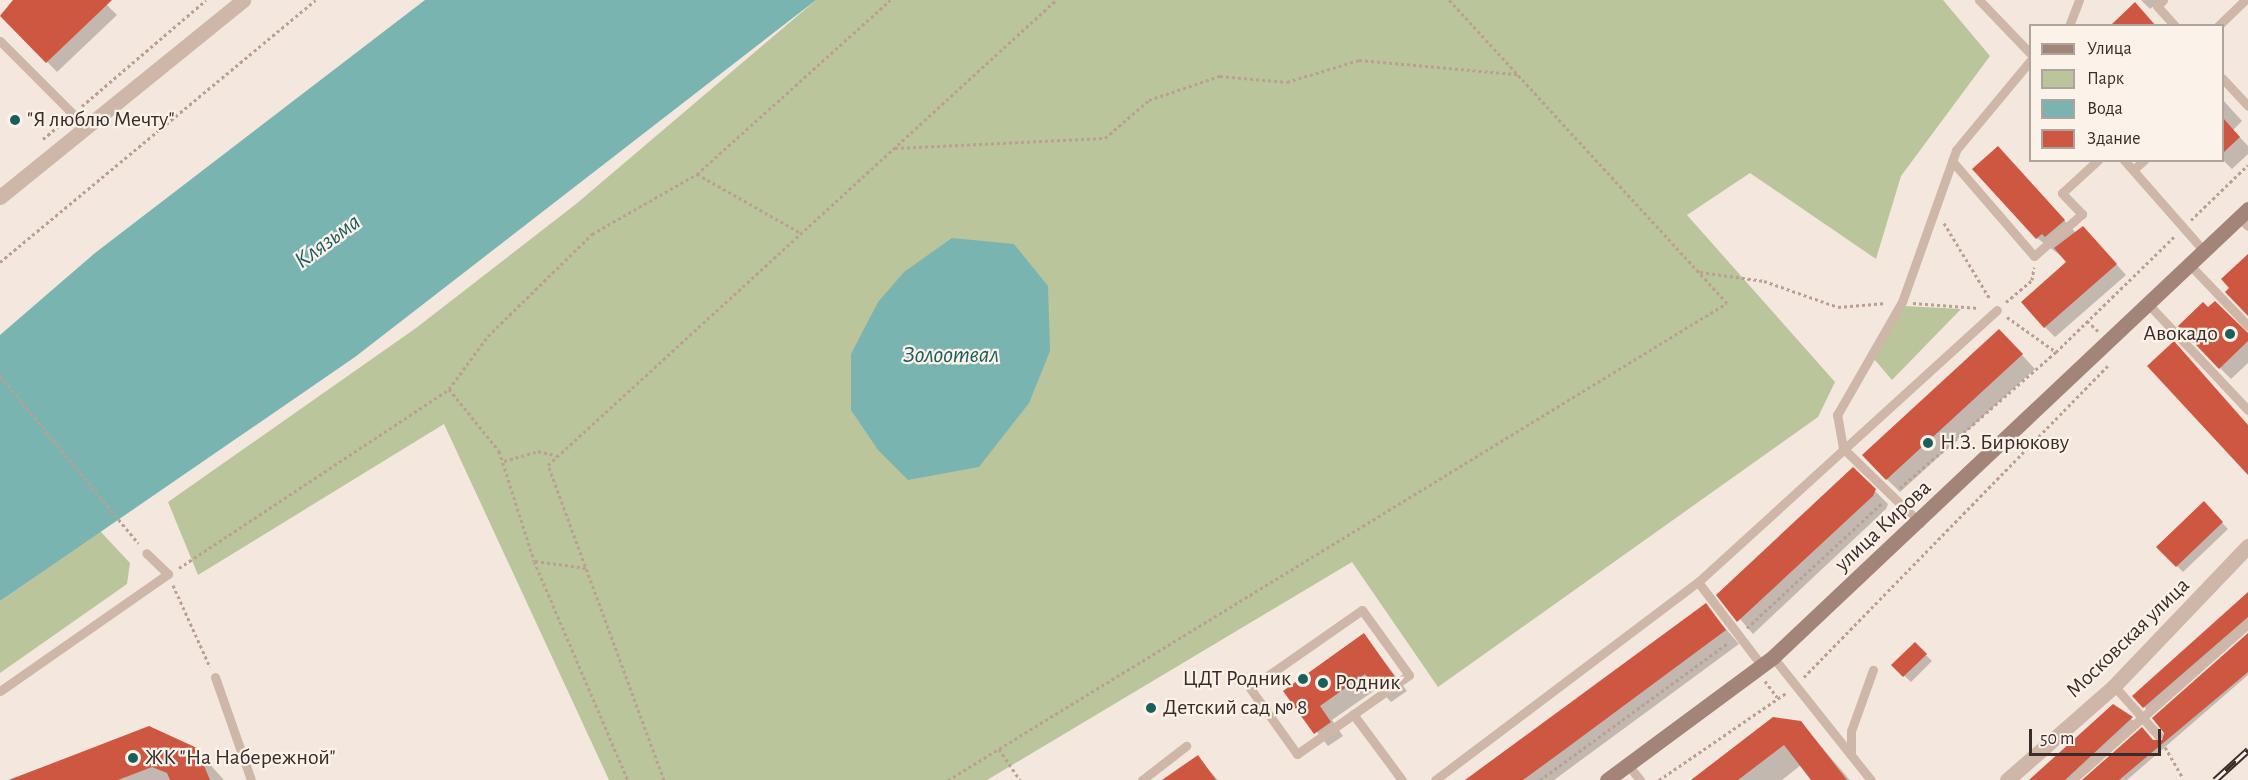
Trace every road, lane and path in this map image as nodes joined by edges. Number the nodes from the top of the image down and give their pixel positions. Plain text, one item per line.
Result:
1 (206, 0) edge
2 (243, 0) edge
3 (316, 0) edge
4 (890, 0) edge
5 (1056, 0) edge
6 (1449, 0) edge
7 (1978, 0) edge
8 (2079, 0) edge
9 (2163, 0) edge
10 (2245, 0) edge
11 (2074, 24) edge
12 (2173, 24) edge
13 (2220, 24) edge
14 (0, 41) edge
15 (2029, 51) edge
16 (2029, 65) edge
17 (1517, 74) junction
18 (2224, 79) edge
19 (2248, 105) edge
20 (73, 113) junction
21 (87, 128) junction
22 (37, 144) dead end
23 (894, 148) junction
24 (1952, 161) junction
25 (2096, 162) edge
26 (2126, 162) edge
27 (2142, 162) edge
28 (2248, 165) edge
29 (2133, 171) junction
30 (697, 174) junction
31 (0, 196) edge
32 (1942, 214) dead end
33 (2245, 218) edge
34 (2182, 228) junction
35 (801, 233) junction
36 (2204, 251) junction
37 (2034, 256) junction
38 (0, 262) edge
39 (2190, 264) junction
40 (1698, 271) junction
41 (1902, 302) junction
42 (2150, 306) junction
43 (1997, 310) junction
44 (2248, 326) edge
45 (2056, 352) junction
46 (2113, 361) dead end
47 (0, 376) edge
48 (449, 389) junction
49 (2248, 410) edge
50 (1844, 448) junction
51 (558, 456) junction
52 (504, 461) junction
53 (1891, 496) junction
54 (1920, 523) junction
55 (2248, 546) edge
56 (146, 552) joint
57 (534, 561) junction
58 (587, 568) junction
59 (168, 574) junction
60 (1698, 582) junction
61 (2248, 624) edge
62 (1740, 634) junction
63 (1768, 661) junction
64 (1872, 670) dead end
65 (215, 677) joint
66 (1796, 686) junction
67 (2114, 686) junction
68 (0, 691) edge
69 (1353, 714) junction
70 (2143, 718) junction
71 (2158, 735) joint
72 (1186, 746) dead end
73 (999, 749) junction
74 (1852, 756) junction
75 (1628, 765) junction
76 (2182, 777) dead end
77 (251, 780) edge
78 (628, 780) edge
79 (663, 780) edge
80 (948, 780) edge
81 (1020, 780) edge
82 (1142, 780) edge
83 (1402, 780) edge
84 (1435, 780) edge
85 (1540, 780) edge
86 (1607, 780) edge
87 (1640, 780) edge
88 (1659, 780) edge
89 (1871, 780) edge
90 (2007, 780) edge
91 (2072, 780) edge

1 - 20 path
2 - 21 street
3 - 38 path
4 - 30 path
5 - 23 path
6 - 17 path
7 - 15 lane
8 - 11 lane
9 - 12 lane
10 - 13 lane
14 - 20 lane
16 - 24 lane
17 - 23 path
17 - 40 path
18 - 19 lane
20 - 21 lane
20 - 22 path
21 - 31 street
23 - 35 path
24 - 37 lane
24 - 41 lane
25 - 37 lane
26 - 29 lane
27 - 29 lane
28 - 34 path
29 - 34 lane
30 - 35 path
30 - 48 path
32 - 43 path
33 - 36 street, улица Кирова
34 - 36 lane
34 - 45 path
35 - 51 path
36 - 39 street, улица Кирова
37 - 43 path
39 - 42 street, улица Кирова
39 - 44 lane
40 - 41 path
40 - 73 path
41 - 43 path
41 - 50 lane
42 - 49 lane
42 - 54 street, улица Кирова
43 - 45 path
43 - 50 lane
45 - 53 path
46 - 66 path
47 - 56 path
48 - 52 path
48 - 59 path
50 - 53 lane
50 - 60 lane
51 - 52 path
51 - 58 path
52 - 57 path
53 - 54 lane
53 - 62 path
54 - 63 street, улица Кирова
55 - 67 street, Московская улица
56 - 59 lane
57 - 58 path
57 - 78 path
58 - 79 path
59 - 65 path
59 - 68 lane
60 - 62 lane
60 - 84 lane
61 - 70 lane
62 - 63 lane
62 - 85 path
63 - 66 lane
63 - 75 street, улица Кирова
64 - 74 lane
65 - 77 lane
66 - 74 lane
66 - 88 path
67 - 70 lane
67 - 90 street, Московская улица
69 - 69 lane
69 - 83 lane
70 - 71 lane
70 - 91 lane
71 - 76 path
72 - 82 lane
73 - 80 path
73 - 81 path
74 - 89 lane
75 - 86 street, улица Кирова
75 - 87 lane

